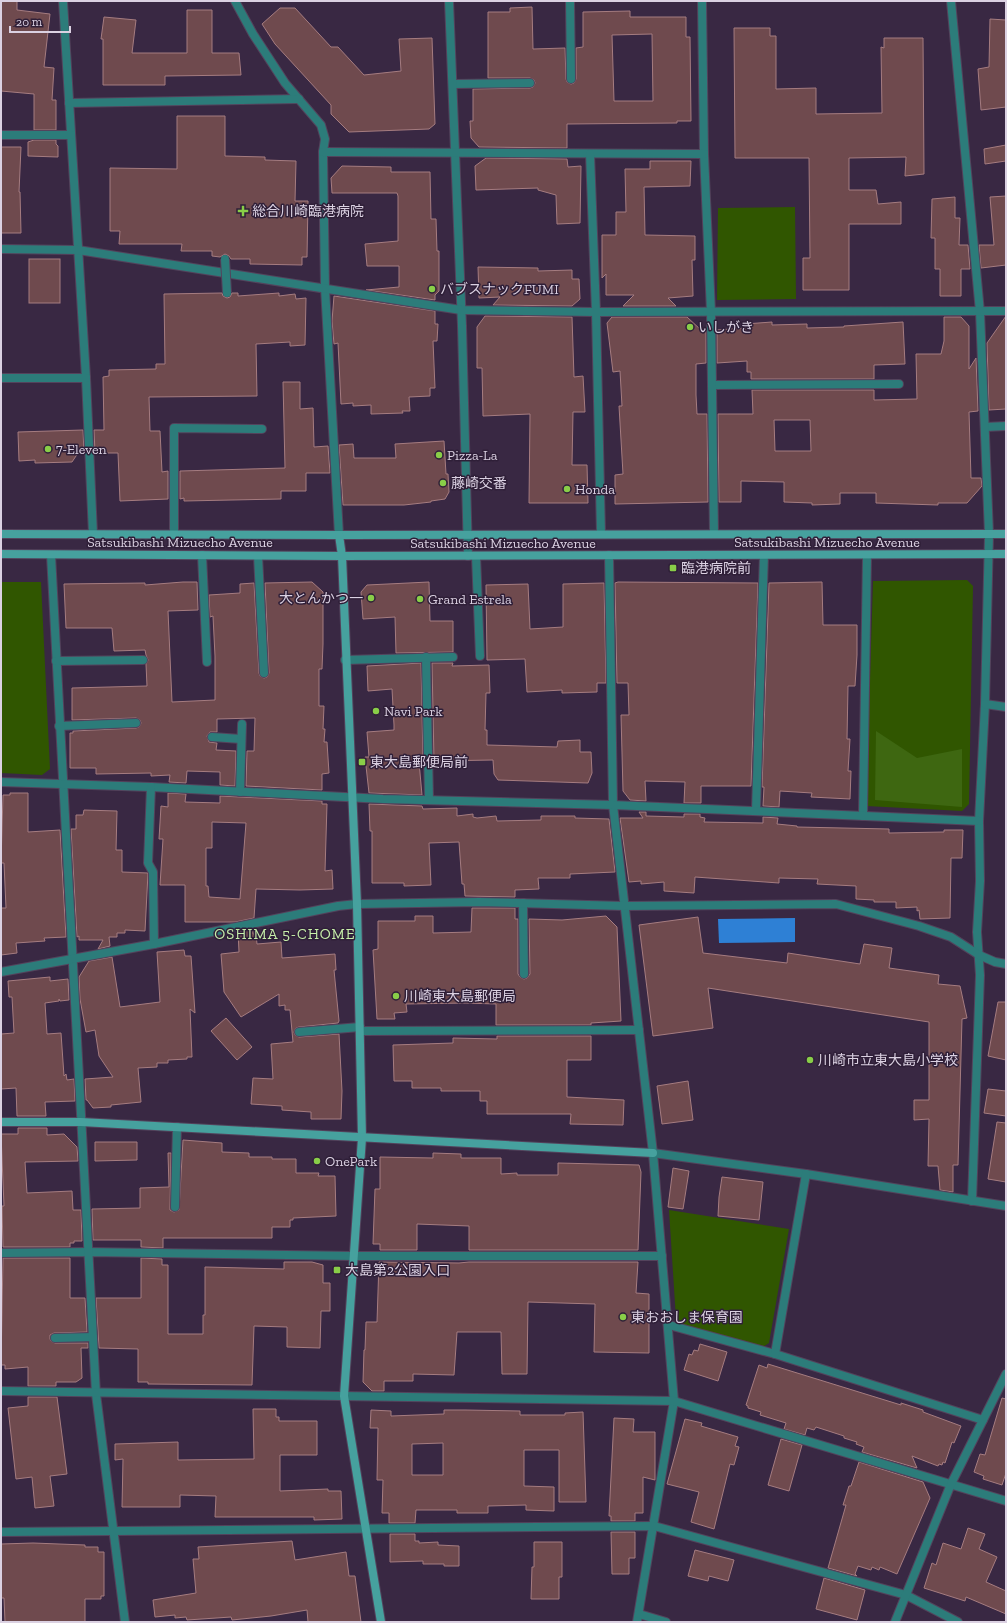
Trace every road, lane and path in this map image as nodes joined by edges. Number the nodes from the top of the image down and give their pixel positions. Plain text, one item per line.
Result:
1 (63, 1) edge
2 (235, 1) edge
3 (449, 1) edge
4 (570, 1) edge
5 (702, 1) edge
6 (951, 1) edge
7 (571, 79) dead end
8 (530, 83) dead end
9 (453, 84) junction
10 (299, 99) junction
11 (69, 103) junction
12 (1, 135) edge
13 (71, 135) junction
14 (323, 152) junction
15 (456, 154) junction
16 (590, 154) junction
17 (704, 154) junction
18 (1, 249) edge
19 (78, 250) junction
20 (225, 259) dead end
21 (325, 288) junction
22 (227, 293) dead end
23 (461, 310) junction
24 (1006, 311) edge
25 (596, 312) junction
26 (711, 312) junction
27 (980, 312) junction
28 (1, 378) edge
29 (86, 378) junction
30 (899, 384) dead end
31 (712, 385) junction
32 (1006, 426) edge
33 (985, 427) junction
34 (262, 429) dead end
35 (1, 534) edge
36 (93, 534) junction
37 (601, 534) junction
38 (714, 534) junction
39 (989, 534) junction
40 (1006, 534) edge
41 (174, 535) junction
42 (339, 535) junction
43 (468, 535) junction
44 (1, 554) edge
45 (988, 554) junction
46 (1006, 554) edge
47 (51, 555) junction
48 (202, 555) junction
49 (764, 555) junction
50 (867, 555) junction
51 (258, 556) junction
52 (342, 556) junction
53 (472, 556) junction
54 (609, 556) junction
55 (480, 656) dead end
56 (453, 657) dead end
57 (426, 658) junction
58 (143, 660) dead end
59 (345, 660) junction
60 (56, 661) junction
61 (207, 662) dead end
62 (264, 673) dead end
63 (985, 704) junction
64 (1006, 707) edge
65 (136, 723) dead end
66 (242, 724) dead end
67 (59, 726) junction
68 (212, 737) dead end
69 (241, 740) junction
70 (1, 782) edge
71 (62, 784) junction
72 (150, 787) junction
73 (240, 792) junction
74 (352, 797) junction
75 (429, 800) junction
76 (613, 805) junction
77 (756, 811) junction
78 (863, 816) junction
79 (979, 821) junction
80 (523, 903) junction
81 (357, 904) junction
82 (624, 906) junction
83 (154, 944) junction
84 (979, 955) junction
85 (72, 958) junction
86 (1006, 964) edge
87 (1, 972) edge
88 (524, 974) dead end
89 (360, 1029) junction
90 (639, 1030) junction
91 (299, 1032) dead end
92 (1, 1122) edge
93 (81, 1122) junction
94 (177, 1127) junction
95 (362, 1138) junction
96 (653, 1153) junction
97 (806, 1174) junction
98 (972, 1201) junction
99 (1006, 1206) edge
100 (175, 1207) dead end
101 (88, 1252) junction
102 (1, 1253) edge
103 (354, 1256) junction
104 (662, 1256) junction
105 (669, 1325) junction
106 (93, 1337) junction
107 (55, 1338) dead end
108 (775, 1354) junction
109 (1006, 1375) edge
110 (1, 1391) edge
111 (96, 1394) junction
112 (344, 1396) junction
113 (674, 1401) junction
114 (983, 1420) junction
115 (951, 1484) junction
116 (1006, 1501) edge
117 (654, 1526) junction
118 (365, 1529) junction
119 (114, 1531) junction
120 (1, 1532) edge
121 (906, 1595) junction
122 (638, 1618) edge
123 (125, 1622) edge
124 (381, 1622) edge
125 (666, 1622) edge
126 (895, 1622) edge
127 (958, 1622) edge

1 - 11 street
2 - 10 street
3 - 9 street
4 - 7 street
5 - 17 street
6 - 27 street
8 - 9 street
9 - 15 street
10 - 11 street
10 - 14 street
11 - 13 street
12 - 13 street
13 - 19 street
14 - 15 street
14 - 21 street
15 - 16 street
15 - 23 street
16 - 17 street
16 - 25 street
17 - 26 street
18 - 19 street
19 - 21 street
19 - 29 street
20 - 22 street, bridge
21 - 23 street
21 - 42 street
23 - 25 street
23 - 43 street
24 - 27 street
25 - 26 street
25 - 37 street
26 - 27 street
26 - 31 street
27 - 33 street
28 - 29 street
29 - 36 street
30 - 31 street
31 - 38 street
32 - 33 street
33 - 39 street
34 - 41 street
35 - 36 street, Satsukibashi Mizuecho Avenue
36 - 41 street, Satsukibashi Mizuecho Avenue
37 - 38 street, Satsukibashi Mizuecho Avenue
37 - 43 street, Satsukibashi Mizuecho Avenue
38 - 39 street, Satsukibashi Mizuecho Avenue
39 - 40 street, Satsukibashi Mizuecho Avenue
39 - 45 street
41 - 42 street, Satsukibashi Mizuecho Avenue
42 - 43 street, Satsukibashi Mizuecho Avenue
42 - 52 street
43 - 53 street
44 - 47 street, Satsukibashi Mizuecho Avenue
45 - 46 street, Satsukibashi Mizuecho Avenue
45 - 50 street, Satsukibashi Mizuecho Avenue
45 - 63 street
47 - 48 street, Satsukibashi Mizuecho Avenue
47 - 60 street
48 - 51 street, Satsukibashi Mizuecho Avenue
48 - 61 street
49 - 50 street, Satsukibashi Mizuecho Avenue
49 - 54 street, Satsukibashi Mizuecho Avenue
49 - 77 street
50 - 78 street
51 - 52 street, Satsukibashi Mizuecho Avenue
51 - 62 street
52 - 53 street, Satsukibashi Mizuecho Avenue
52 - 59 street
53 - 54 street, Satsukibashi Mizuecho Avenue
53 - 55 street
54 - 76 street
56 - 57 street
57 - 59 street
57 - 75 street
58 - 60 street
59 - 74 street
60 - 67 street
63 - 64 street
63 - 79 street
65 - 67 street
66 - 69 street
67 - 71 street
68 - 69 street
69 - 73 street
70 - 71 street
71 - 72 street
71 - 85 street
72 - 73 street
72 - 83 street
73 - 74 street
74 - 75 street
74 - 81 street
75 - 76 street
76 - 77 street
76 - 82 street
77 - 78 street
78 - 79 street
79 - 84 street
80 - 81 street
80 - 82 street
80 - 88 street
81 - 83 street
81 - 89 street
82 - 84 street
82 - 90 street
83 - 85 street
84 - 86 street
84 - 98 street
85 - 87 street
85 - 93 street
89 - 90 street
89 - 91 street
89 - 95 street
90 - 96 street
92 - 93 street
93 - 94 street
93 - 101 street
94 - 95 street
94 - 100 street
95 - 96 street
95 - 103 street
96 - 97 street
96 - 104 street
97 - 98 street
97 - 108 street
98 - 99 street
101 - 102 street
101 - 103 street
101 - 106 street
103 - 104 street
103 - 112 street
104 - 105 street
105 - 108 street
105 - 113 street
106 - 107 street
106 - 111 street
108 - 114 street
109 - 114 street
110 - 111 street
111 - 112 street
111 - 119 street
112 - 113 street
112 - 118 street
113 - 115 street
113 - 117 street
114 - 115 street
115 - 116 street
115 - 121 street
117 - 118 street
117 - 121 street
117 - 122 street
118 - 119 street
118 - 124 street
119 - 120 street
119 - 123 street
121 - 126 street
121 - 127 street
122 - 125 street

